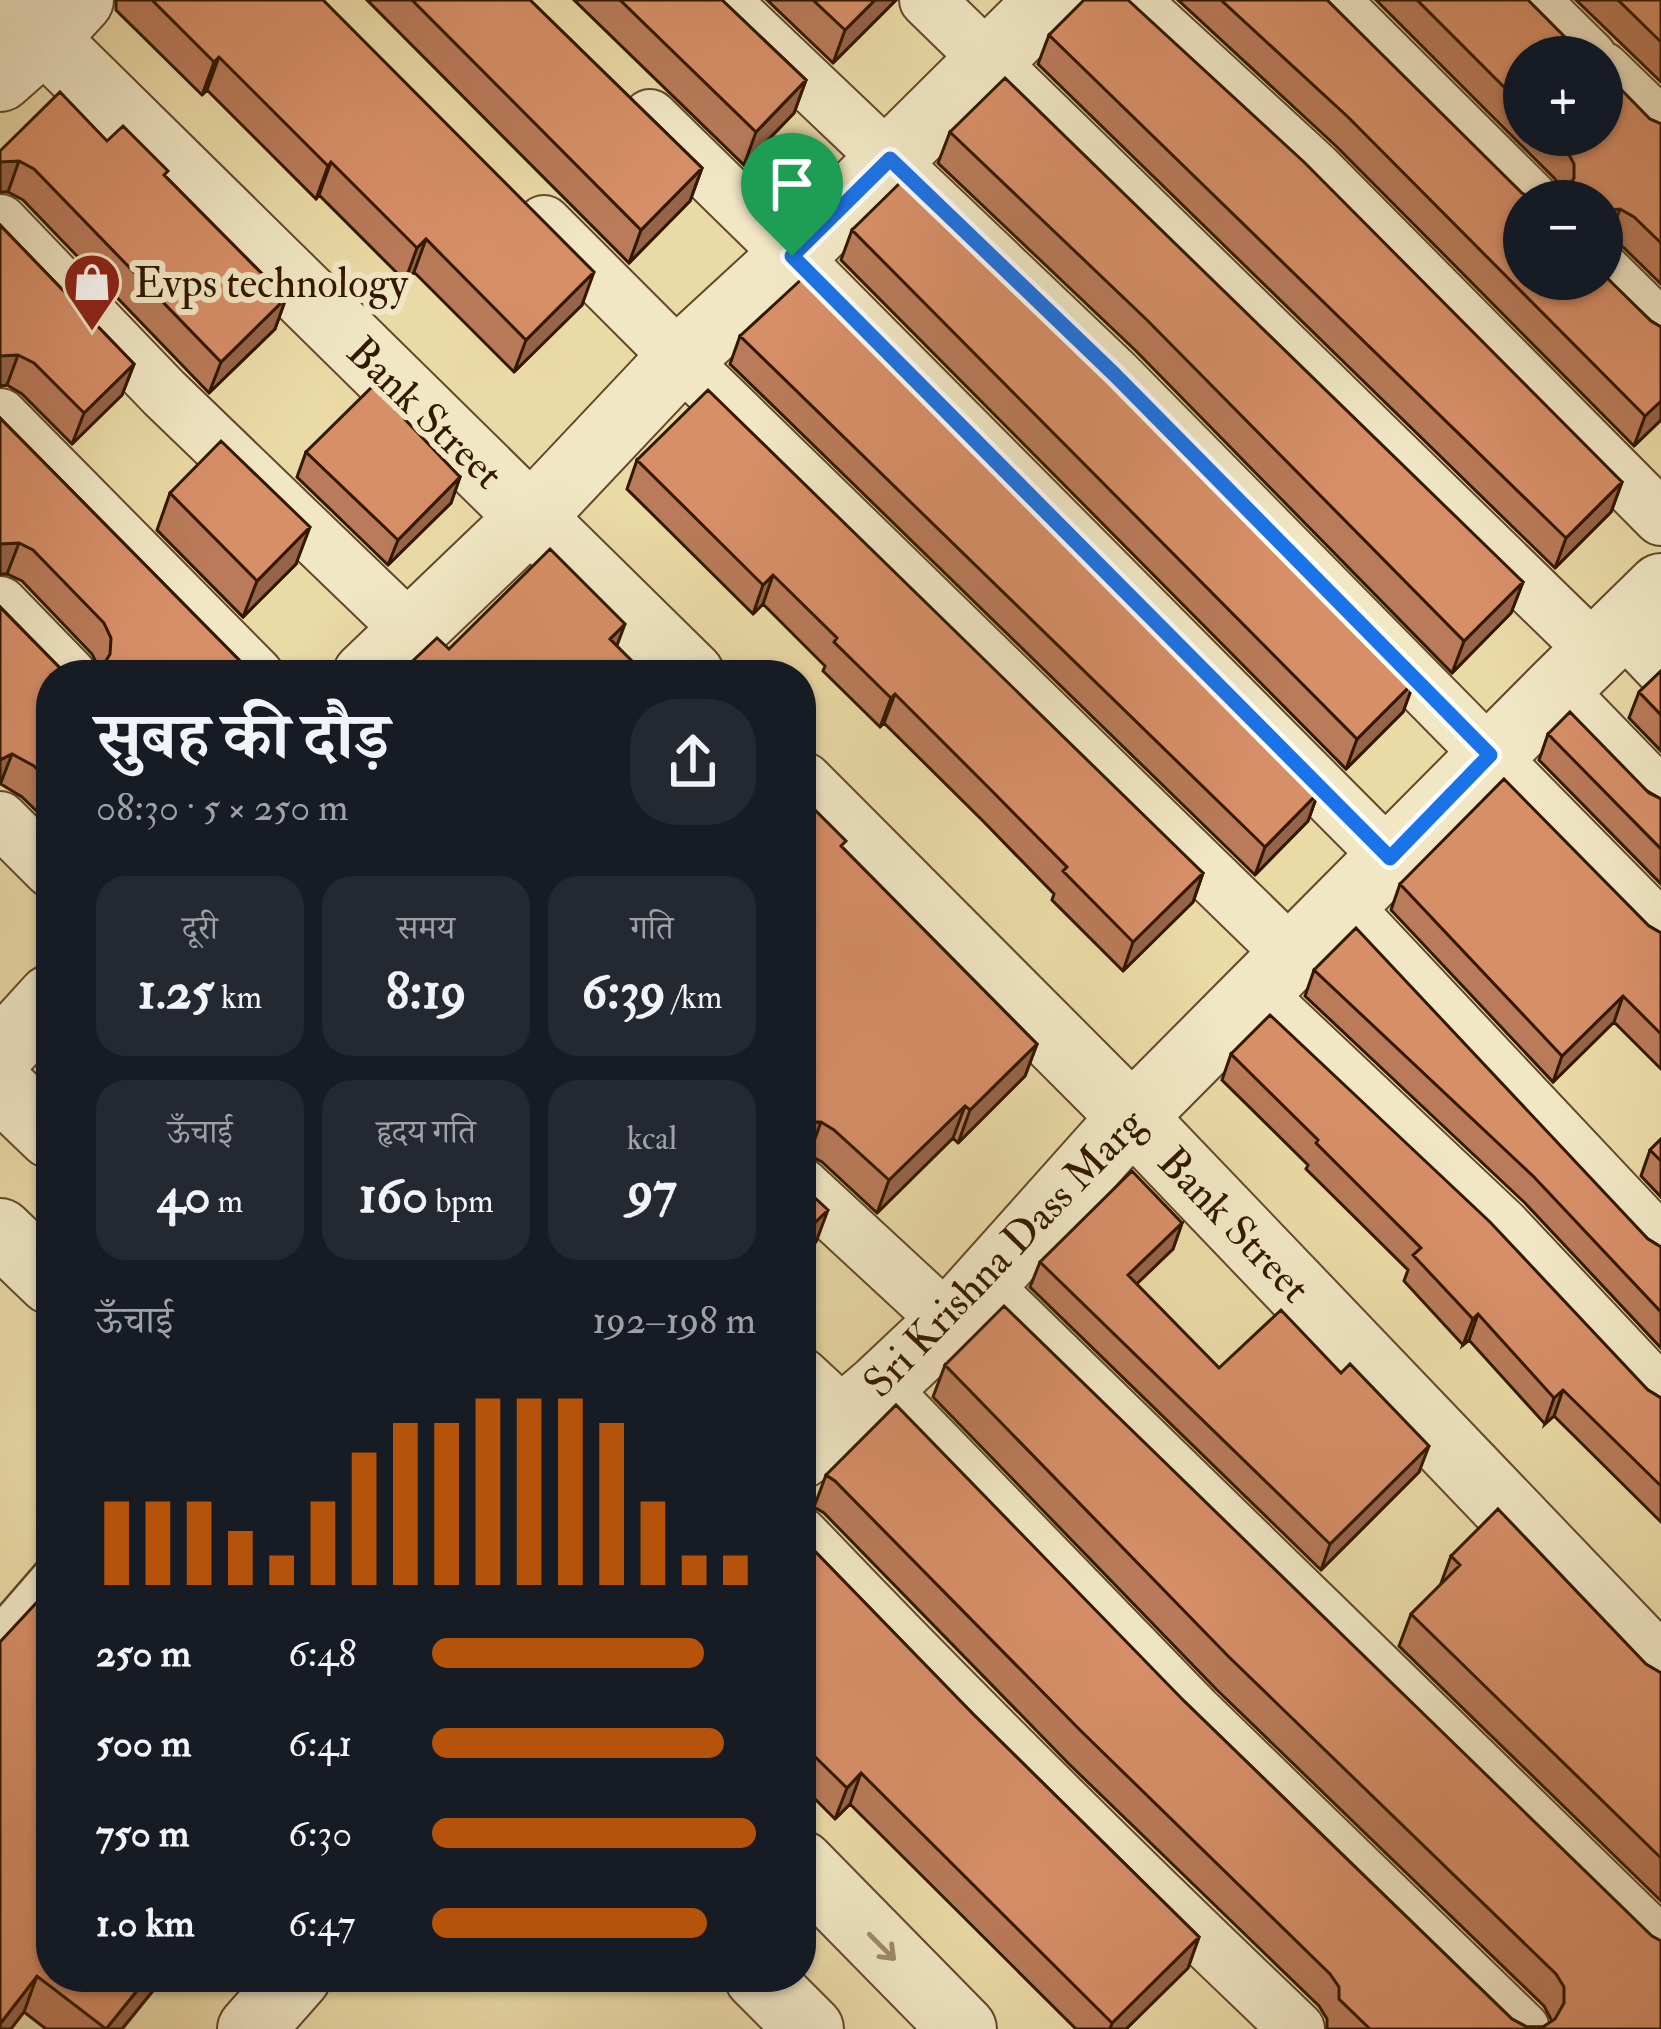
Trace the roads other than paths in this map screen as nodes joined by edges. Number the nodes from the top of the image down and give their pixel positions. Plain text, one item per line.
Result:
1 (721, 0) edge
2 (927, 0) edge
3 (1050, 0) edge
4 (1131, 0) edge
5 (1331, 0) edge
6 (1531, 0) edge
7 (32, 29) edge
8 (1568, 36) edge
9 (990, 61) junction
10 (611, 80) edge
11 (1623, 89) edge
12 (1661, 126) edge
13 (890, 159) junction
14 (1512, 180) edge
15 (518, 196) edge
16 (0, 222) edge
17 (792, 256) junction
18 (1623, 291) edge
19 (1661, 328) edge
20 (680, 359) junction
21 (0, 416) edge
22 (532, 516) junction
23 (1661, 518) edge
24 (0, 604) edge
25 (1619, 644) edge
26 (388, 652) edge
27 (54, 660) edge
28 (241, 660) edge
29 (676, 660) edge
30 (1490, 755) junction
31 (1661, 796) edge
32 (816, 800) edge
33 (0, 819) edge
34 (36, 855) edge
35 (1390, 858) junction
36 (1343, 905) junction
37 (1661, 929) edge
38 (1274, 975) junction
39 (36, 1014) edge
40 (0, 1054) edge
41 (0, 1086) edge
42 (1132, 1117) junction
43 (36, 1121) edge
44 (816, 1196) edge
45 (0, 1232) edge
46 (1661, 1243) edge
47 (36, 1267) edge
48 (965, 1303) junction
49 (1661, 1394) edge
50 (832, 1408) edge
51 (816, 1551) edge
52 (36, 1586) edge
53 (0, 1628) edge
54 (1661, 1670) edge
55 (816, 1879) edge
56 (1661, 1945) edge
57 (283, 1992) edge
58 (773, 1992) edge
59 (250, 2029) edge
60 (810, 2029) edge
61 (963, 2029) edge
62 (1297, 2029) edge
63 (1522, 2029) edge

1 - 13 street
2 - 9 street
3 - 9 street
4 - 23 street
5 - 14 street
6 - 8 street
7 - 22 street, Bank Street
9 - 13 street
9 - 25 street
10 - 17 street
11 - 12 street
13 - 17 street
13 - 30 street
15 - 20 street
16 - 26 street
17 - 20 street
17 - 35 street
18 - 19 street
20 - 22 street
20 - 38 street
21 - 28 street
22 - 26 street
22 - 29 street, Bank Street
24 - 27 street
25 - 30 street, Sri Krishna Dass Marg
25 - 31 street
30 - 35 street, Sri Krishna Dass Marg
30 - 37 street
32 - 42 street, Bank Street
33 - 34 street
35 - 36 street, Sri Krishna Dass Marg
36 - 38 street, Sri Krishna Dass Marg
36 - 46 street
38 - 42 street, Sri Krishna Dass Marg
38 - 49 street
39 - 40 street
41 - 43 street
42 - 48 street, Sri Krishna Dass Marg
42 - 54 street, Bank Street
44 - 48 street
45 - 47 street
48 - 50 street, Sri Krishna Dass Marg
48 - 56 street
50 - 63 street
51 - 62 street
52 - 53 lane
55 -> 61 street
57 - 59 street
58 - 60 street

